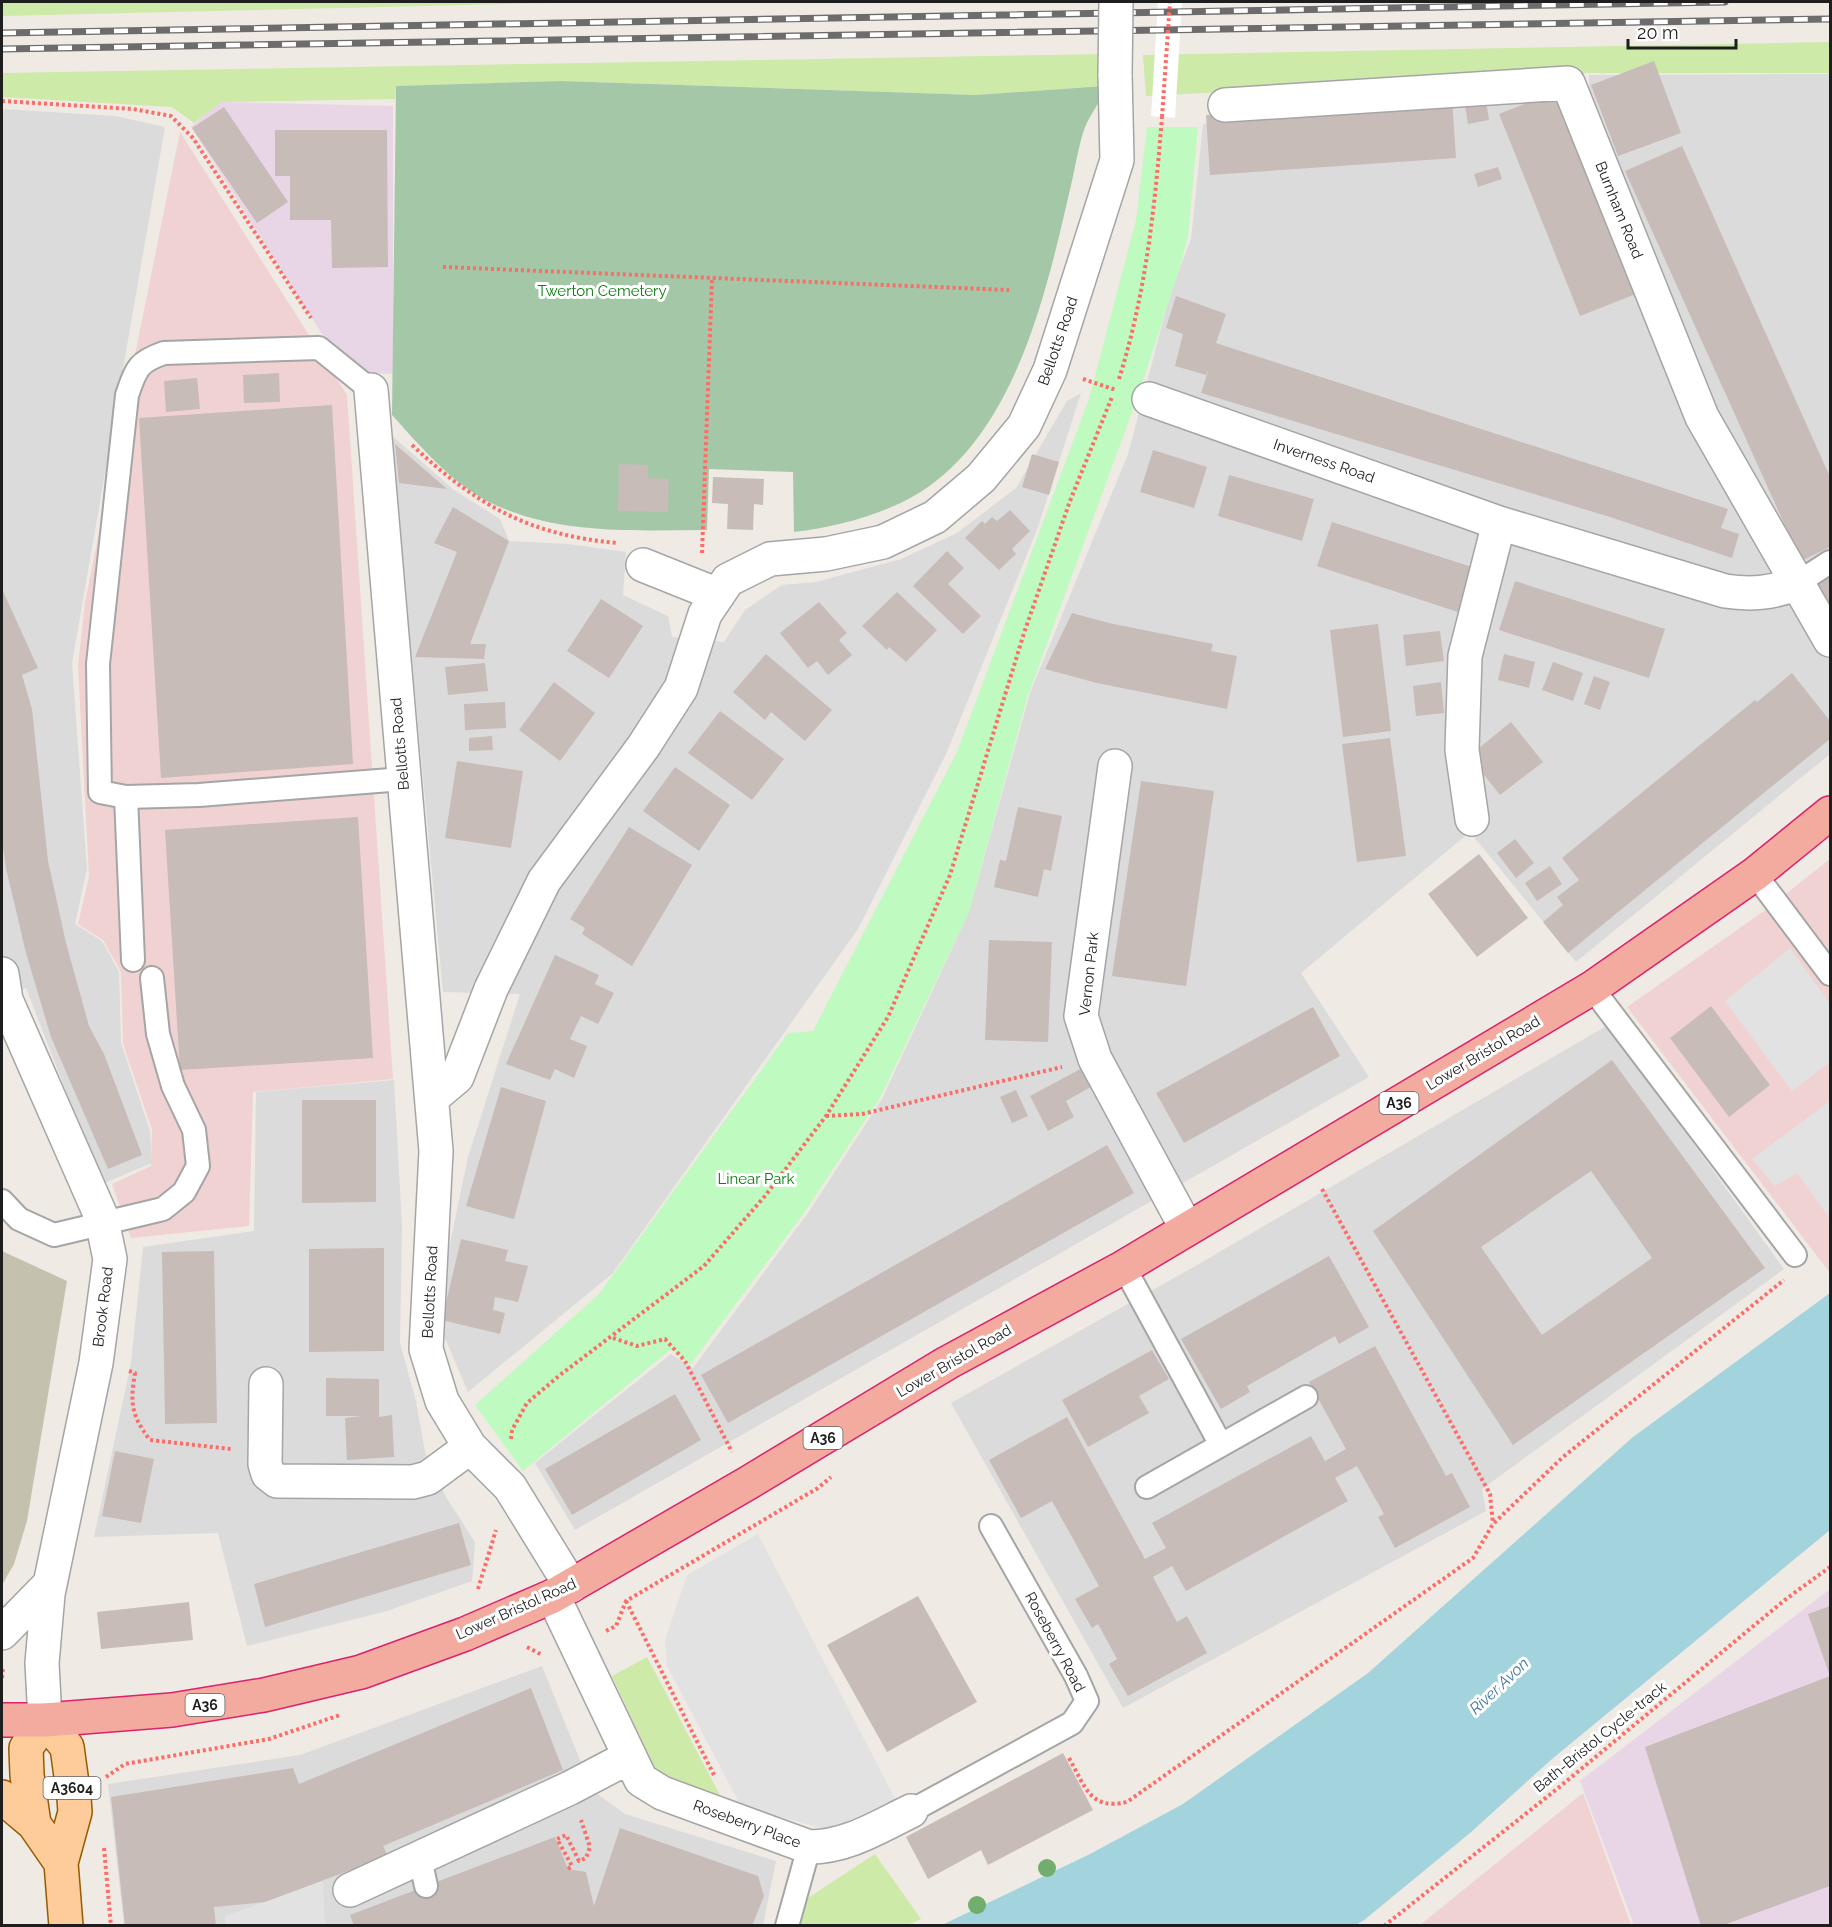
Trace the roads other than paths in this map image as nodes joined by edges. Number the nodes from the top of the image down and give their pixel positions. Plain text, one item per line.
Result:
1 (1116, 2) edge
2 (1225, 105) dead end
3 (371, 390) joint
4 (1149, 399) dead end
5 (1499, 523) junction
6 (1830, 562) edge
7 (642, 565) road end
8 (1796, 584) junction
9 (706, 590) junction
10 (1830, 640) edge
11 (1115, 766) dead end
12 (403, 779) junction
13 (126, 797) junction
14 (1830, 813) edge
15 (1472, 819) dead end
16 (1755, 874) junction
17 (133, 960) dead end
18 (1830, 974) edge
19 (152, 978) dead end
20 (1592, 988) junction
21 (3, 992) edge
22 (432, 1098) junction
23 (2, 1202) edge
24 (103, 1225) junction
25 (1187, 1229) junction
26 (1795, 1255) road end
27 (1124, 1267) junction
28 (266, 1384) dead end
29 (1306, 1397) dead end
30 (1221, 1445) junction
31 (470, 1447) junction
32 (1147, 1486) dead end
33 (991, 1526) dead end
34 (50, 1585) junction
35 (562, 1591) junction
36 (2, 1634) edge
37 (2, 1720) edge
38 (45, 1720) junction
39 (629, 1757) junction
40 (2, 1797) edge
41 (911, 1811) joint
42 (34, 1824) junction
43 (809, 1846) junction
44 (61, 1863) junction
45 (350, 1890) dead end
46 (66, 1926) edge
47 (787, 1926) edge

1 - 9 street, Bellotts Road, bridge
2 - 8 street, Burnham Road
3 - 12 street, Bellotts Road
3 - 13 lane
4 - 5 street, Inverness Road
5 - 8 street, Inverness Road
5 - 15 street
6 - 8 lane
7 - 9 street
8 - 10 street, Burnham Road
9 - 22 street, Bellotts Road
11 - 25 street, Vernon Park
12 - 13 lane
12 - 22 street, Bellotts Road
13 - 17 lane
14 - 16 highway, Lower Bristol Road / A36
16 - 18 lane
16 - 20 highway, Lower Bristol Road / A36
19 - 24 lane
20 - 25 highway, Lower Bristol Road / A36
20 - 26 lane
21 - 24 street, Brook Road
22 - 31 street, Bellotts Road
23 - 24 lane
24 - 34 street, Brook Road
25 - 27 highway, Lower Bristol Road / A36
27 - 30 lane
27 - 35 highway, Lower Bristol Road / A36
28 - 31 street
29 - 30 lane
30 - 32 lane
31 - 35 street, Bellotts Road
33 - 41 lane, Roseberry Road
34 - 36 street
34 - 38 street, Brook Road
35 - 38 highway, Lower Bristol Road / A36
35 - 39 street, Roseberry Place
37 - 38 highway, Lower Bristol Road / A36
38 - 42 main road, A3604
38 - 44 main road, A3604
39 - 43 street, Roseberry Place
39 - 45 street
40 - 42 main road
41 - 43 street, Roseberry Place
42 - 44 main road, A3604
43 - 47 lane
44 - 46 main road, A3604

